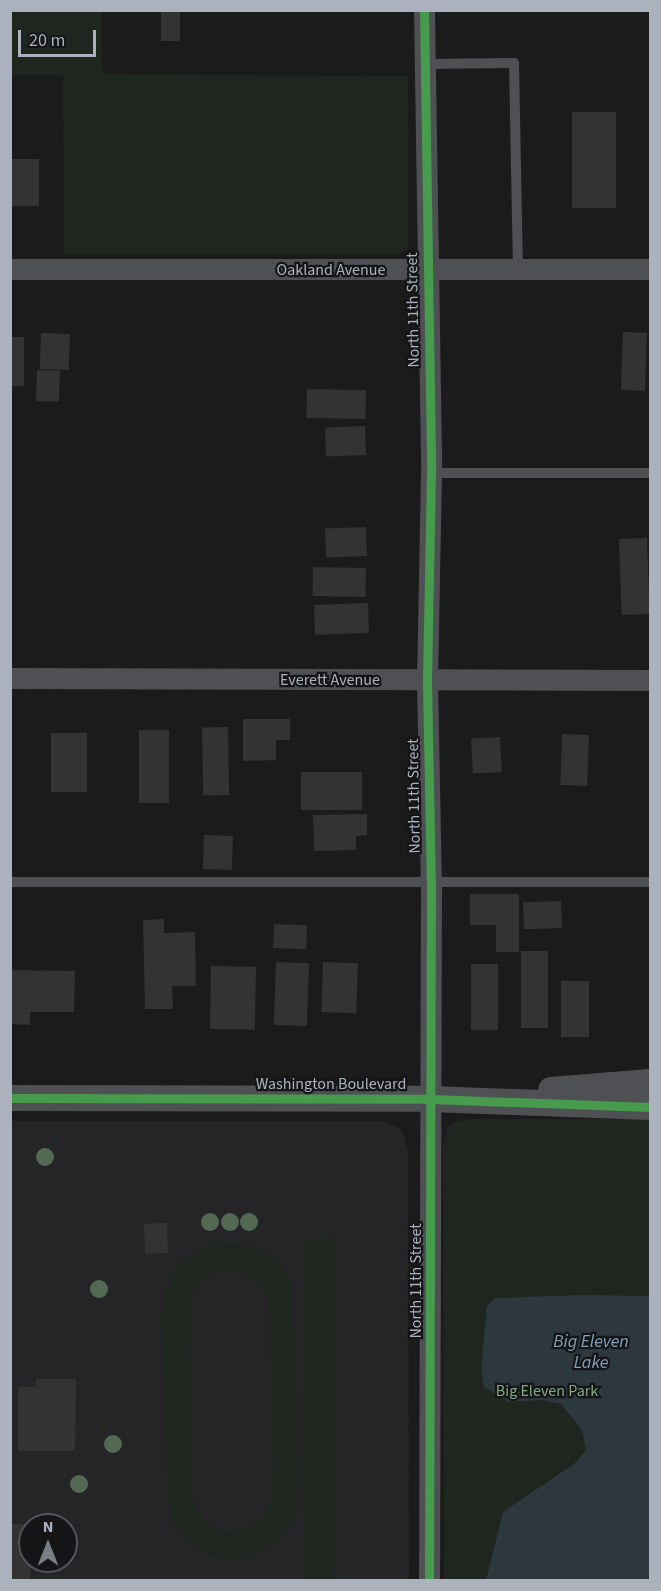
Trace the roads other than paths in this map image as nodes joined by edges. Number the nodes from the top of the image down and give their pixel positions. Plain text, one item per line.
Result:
1 (424, 10) edge
2 (424, 64) junction
3 (10, 269) edge
4 (651, 269) edge
5 (427, 270) junction
6 (518, 270) junction
7 (431, 473) junction
8 (651, 473) edge
9 (10, 678) edge
10 (651, 680) edge
11 (427, 681) junction
12 (431, 880) junction
13 (10, 882) edge
14 (651, 882) edge
15 (651, 1082) edge
16 (10, 1098) edge
17 (431, 1099) junction
18 (651, 1107) edge
19 (429, 1581) edge

1 - 2 street, North 11th Street
2 - 5 street, North 11th Street
2 - 6 lane
3 - 5 street, Oakland Avenue
4 - 6 street, Oakland Avenue
5 - 6 street, Oakland Avenue
5 - 7 street, North 11th Street
7 - 8 lane
7 - 11 street, North 11th Street
9 - 11 street, Everett Avenue
10 - 11 street, Everett Avenue
11 - 12 street, North 11th Street
12 - 13 lane
12 - 14 lane
12 - 17 street, North 11th Street
15 - 17 street, Washington Boulevard
16 - 17 street, Washington Boulevard
17 - 18 street, Washington Boulevard
17 - 19 street, North 11th Street

